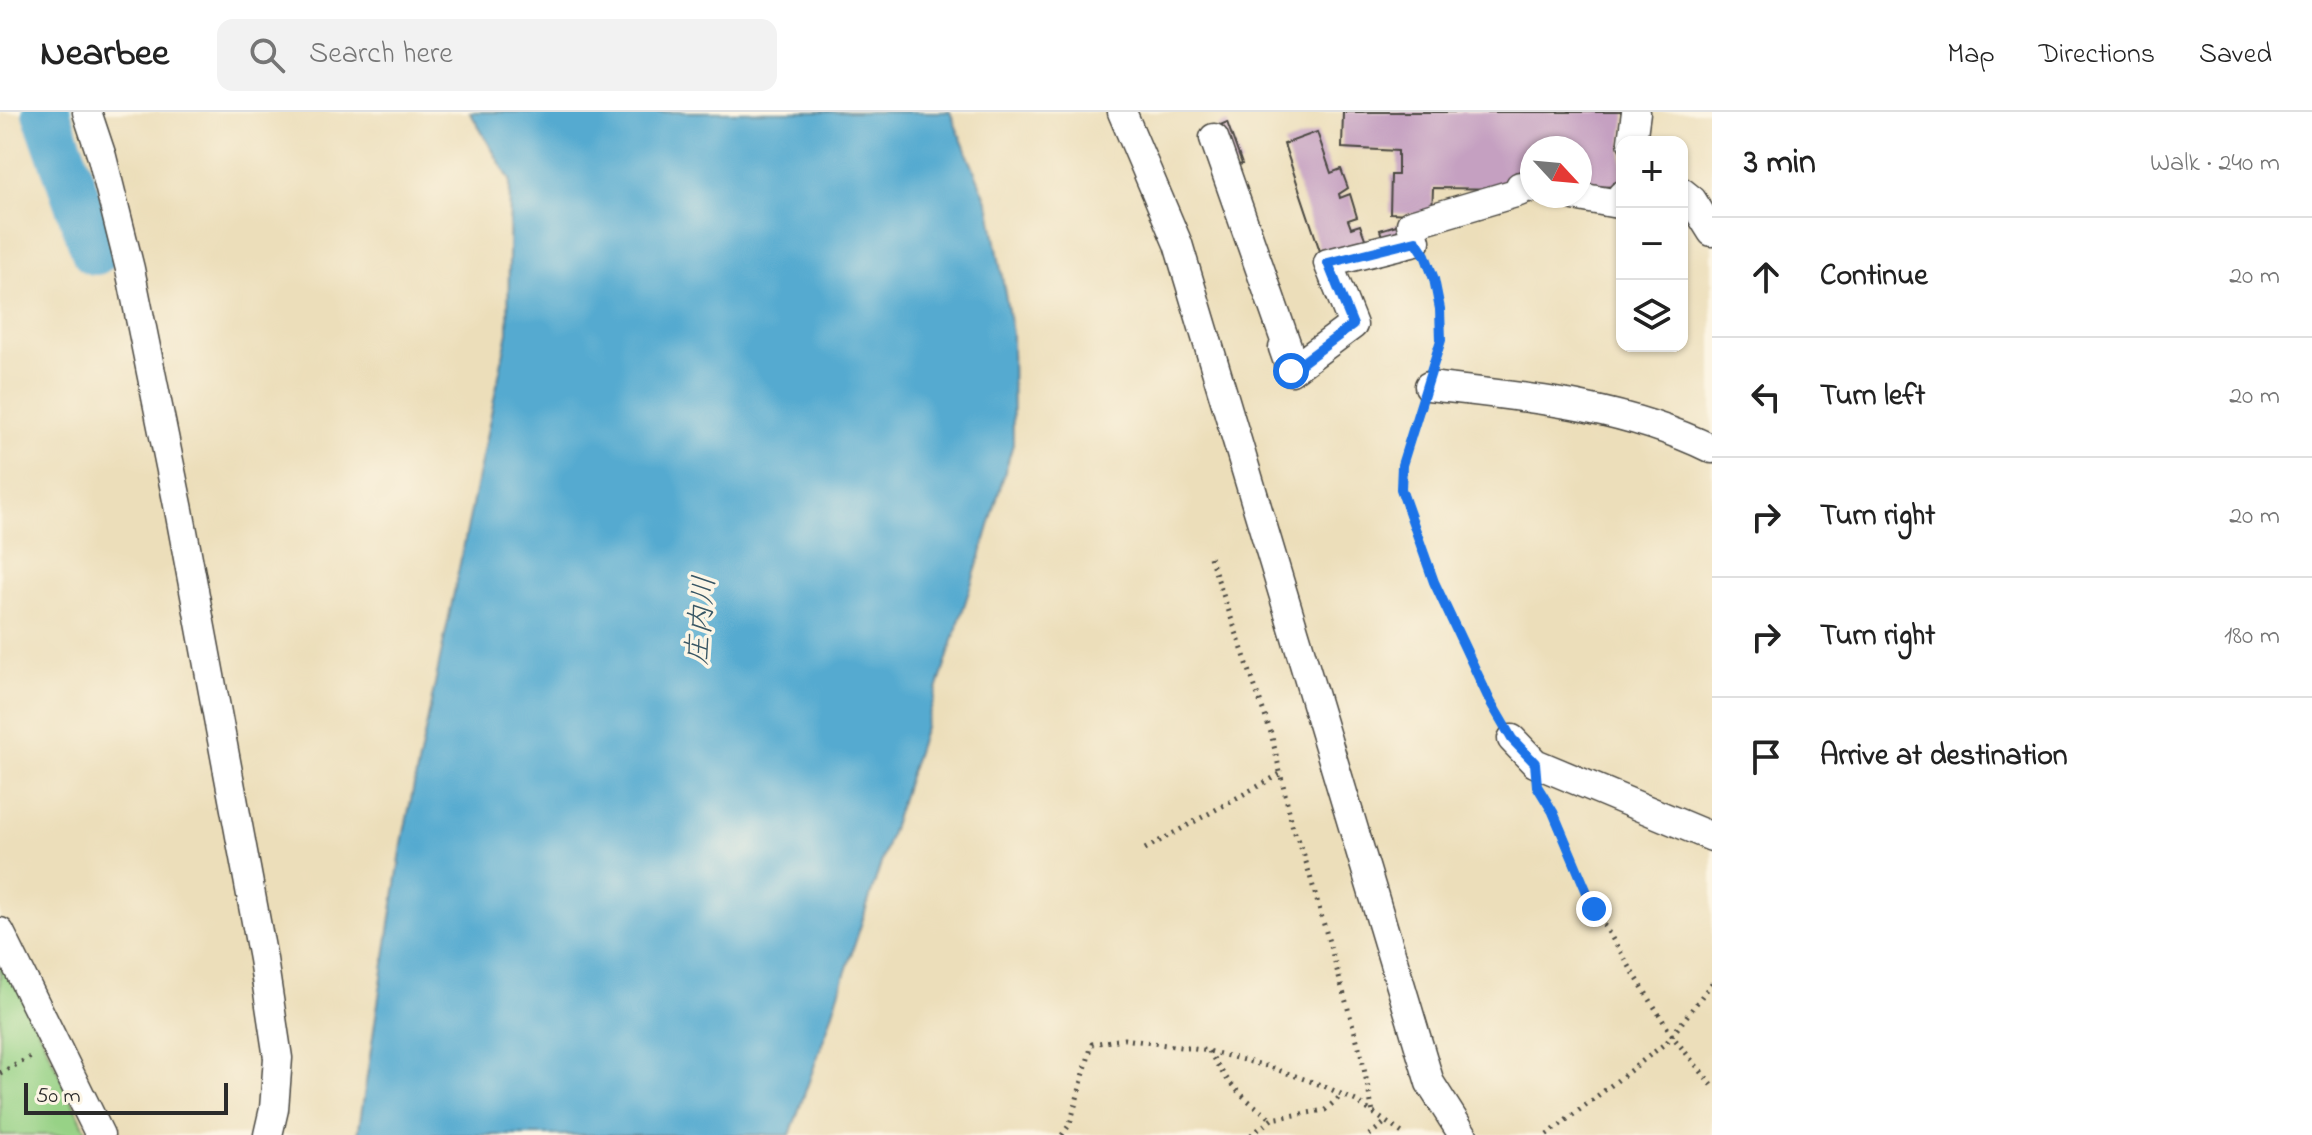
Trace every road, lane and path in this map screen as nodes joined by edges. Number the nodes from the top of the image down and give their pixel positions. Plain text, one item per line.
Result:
1 (87, 112) edge
2 (1122, 112) edge
3 (1636, 112) edge
4 (1633, 136) edge
5 (1214, 138) dead end
6 (1520, 186) edge
7 (1688, 197) edge
8 (1592, 199) edge
9 (1616, 204) edge
10 (1712, 232) edge
11 (1416, 241) junction
12 (1429, 386) junction
13 (1712, 449) edge
14 (1210, 557) dead end
15 (1512, 739) joint
16 (1535, 763) junction
17 (1280, 774) junction
18 (1712, 837) edge
19 (1145, 849) dead end
20 (0, 932) edge
21 (1712, 983) edge
22 (1673, 1037) junction
23 (55, 1045) junction
24 (1209, 1051) junction
25 (0, 1073) edge
26 (1712, 1085) edge
27 (1342, 1095) junction
28 (1373, 1113) junction
29 (1272, 1119) junction
30 (1386, 1122) junction
31 (100, 1135) edge
32 (268, 1135) edge
33 (1062, 1135) edge
34 (1251, 1135) edge
35 (1369, 1135) edge
36 (1405, 1135) edge
37 (1463, 1135) edge
38 (1547, 1135) edge

1 - 32 street
2 - 37 street
3 - 4 street
5 - 11 street
6 - 11 street
7 - 10 street
8 - 9 street
11 - 12 path
12 - 13 street
12 - 15 path
14 - 17 path
15 - 16 street
16 - 18 street
16 - 22 path
17 - 19 path
17 - 28 path
20 - 23 street
21 - 22 path
22 - 26 path
22 - 38 path
23 - 25 path
23 - 31 street
24 - 27 path
24 - 29 path
24 - 33 path
27 - 28 path
27 - 29 path
28 - 30 path
29 - 34 path
30 - 35 path
30 - 36 path

